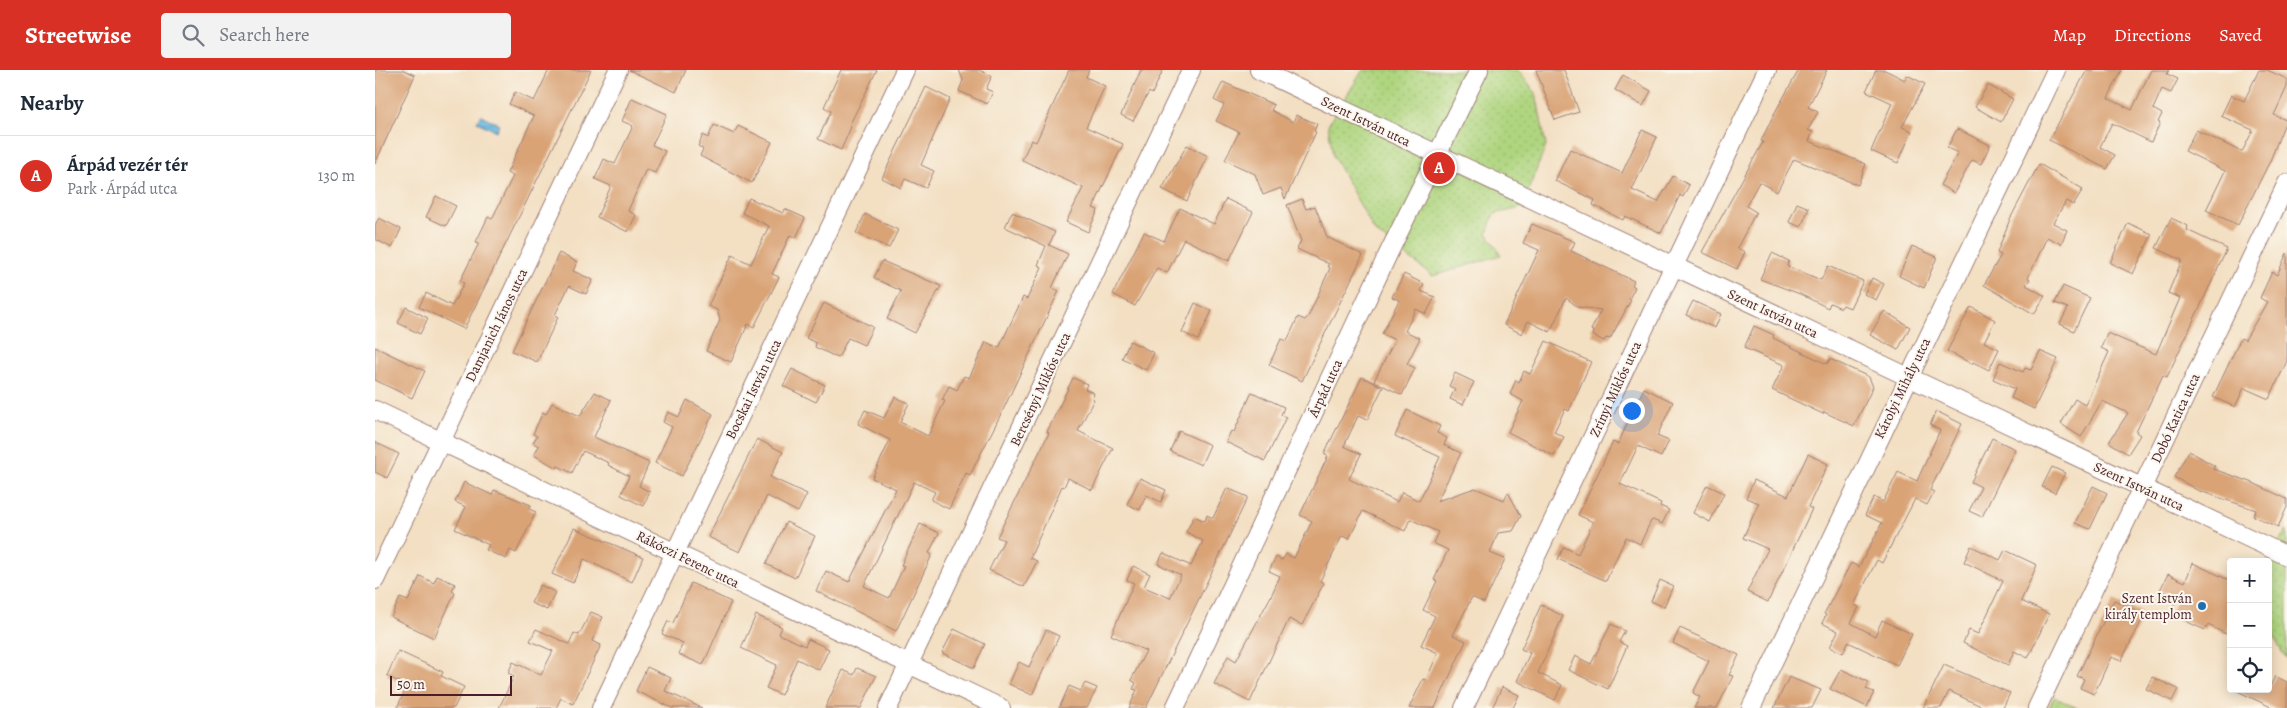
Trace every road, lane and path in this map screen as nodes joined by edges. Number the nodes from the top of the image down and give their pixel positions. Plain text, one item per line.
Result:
1 (618, 70) edge
2 (905, 70) edge
3 (1191, 70) edge
4 (1259, 70) edge
5 (1479, 70) edge
6 (1767, 70) edge
7 (2056, 70) edge
8 (1437, 155) junction
9 (2287, 183) edge
10 (1673, 266) junction
11 (1908, 375) junction
12 (375, 410) edge
13 (441, 441) junction
14 (2142, 487) junction
15 (674, 552) junction
16 (2287, 556) edge
17 (375, 580) edge
18 (909, 664) junction
19 (601, 708) edge
20 (889, 708) edge
21 (1001, 708) edge
22 (1175, 708) edge
23 (1464, 708) edge
24 (1751, 708) edge
25 (2037, 708) edge

1 - 13 street, Damjanich János utca
2 - 15 street, Bocskai István utca
3 - 18 street, Bercsényi Miklós utca
4 - 8 street, Szent István utca
5 - 8 street, Árpád utca
6 - 10 street, Zrínyi Miklós utca
7 - 11 street, Károlyi Mihály utca
8 - 10 street, Szent István utca
8 - 22 street, Árpád utca
9 - 14 street, Dobó Katica utca
10 - 11 street, Szent István utca
10 - 23 street, Zrínyi Miklós utca
11 - 14 street, Szent István utca
11 - 24 street, Károlyi Mihály utca
12 - 13 street, Rákóczi Ferenc utca
13 - 15 street, Rákóczi Ferenc utca
13 - 17 street, Damjanich János utca
14 - 16 street, Szent István utca
14 - 25 street, Dobó Katica utca
15 - 18 street, Rákóczi Ferenc utca
15 - 19 street, Bocskai István utca
18 - 20 street, Bercsényi Miklós utca
18 - 21 street, Rákóczi Ferenc utca

